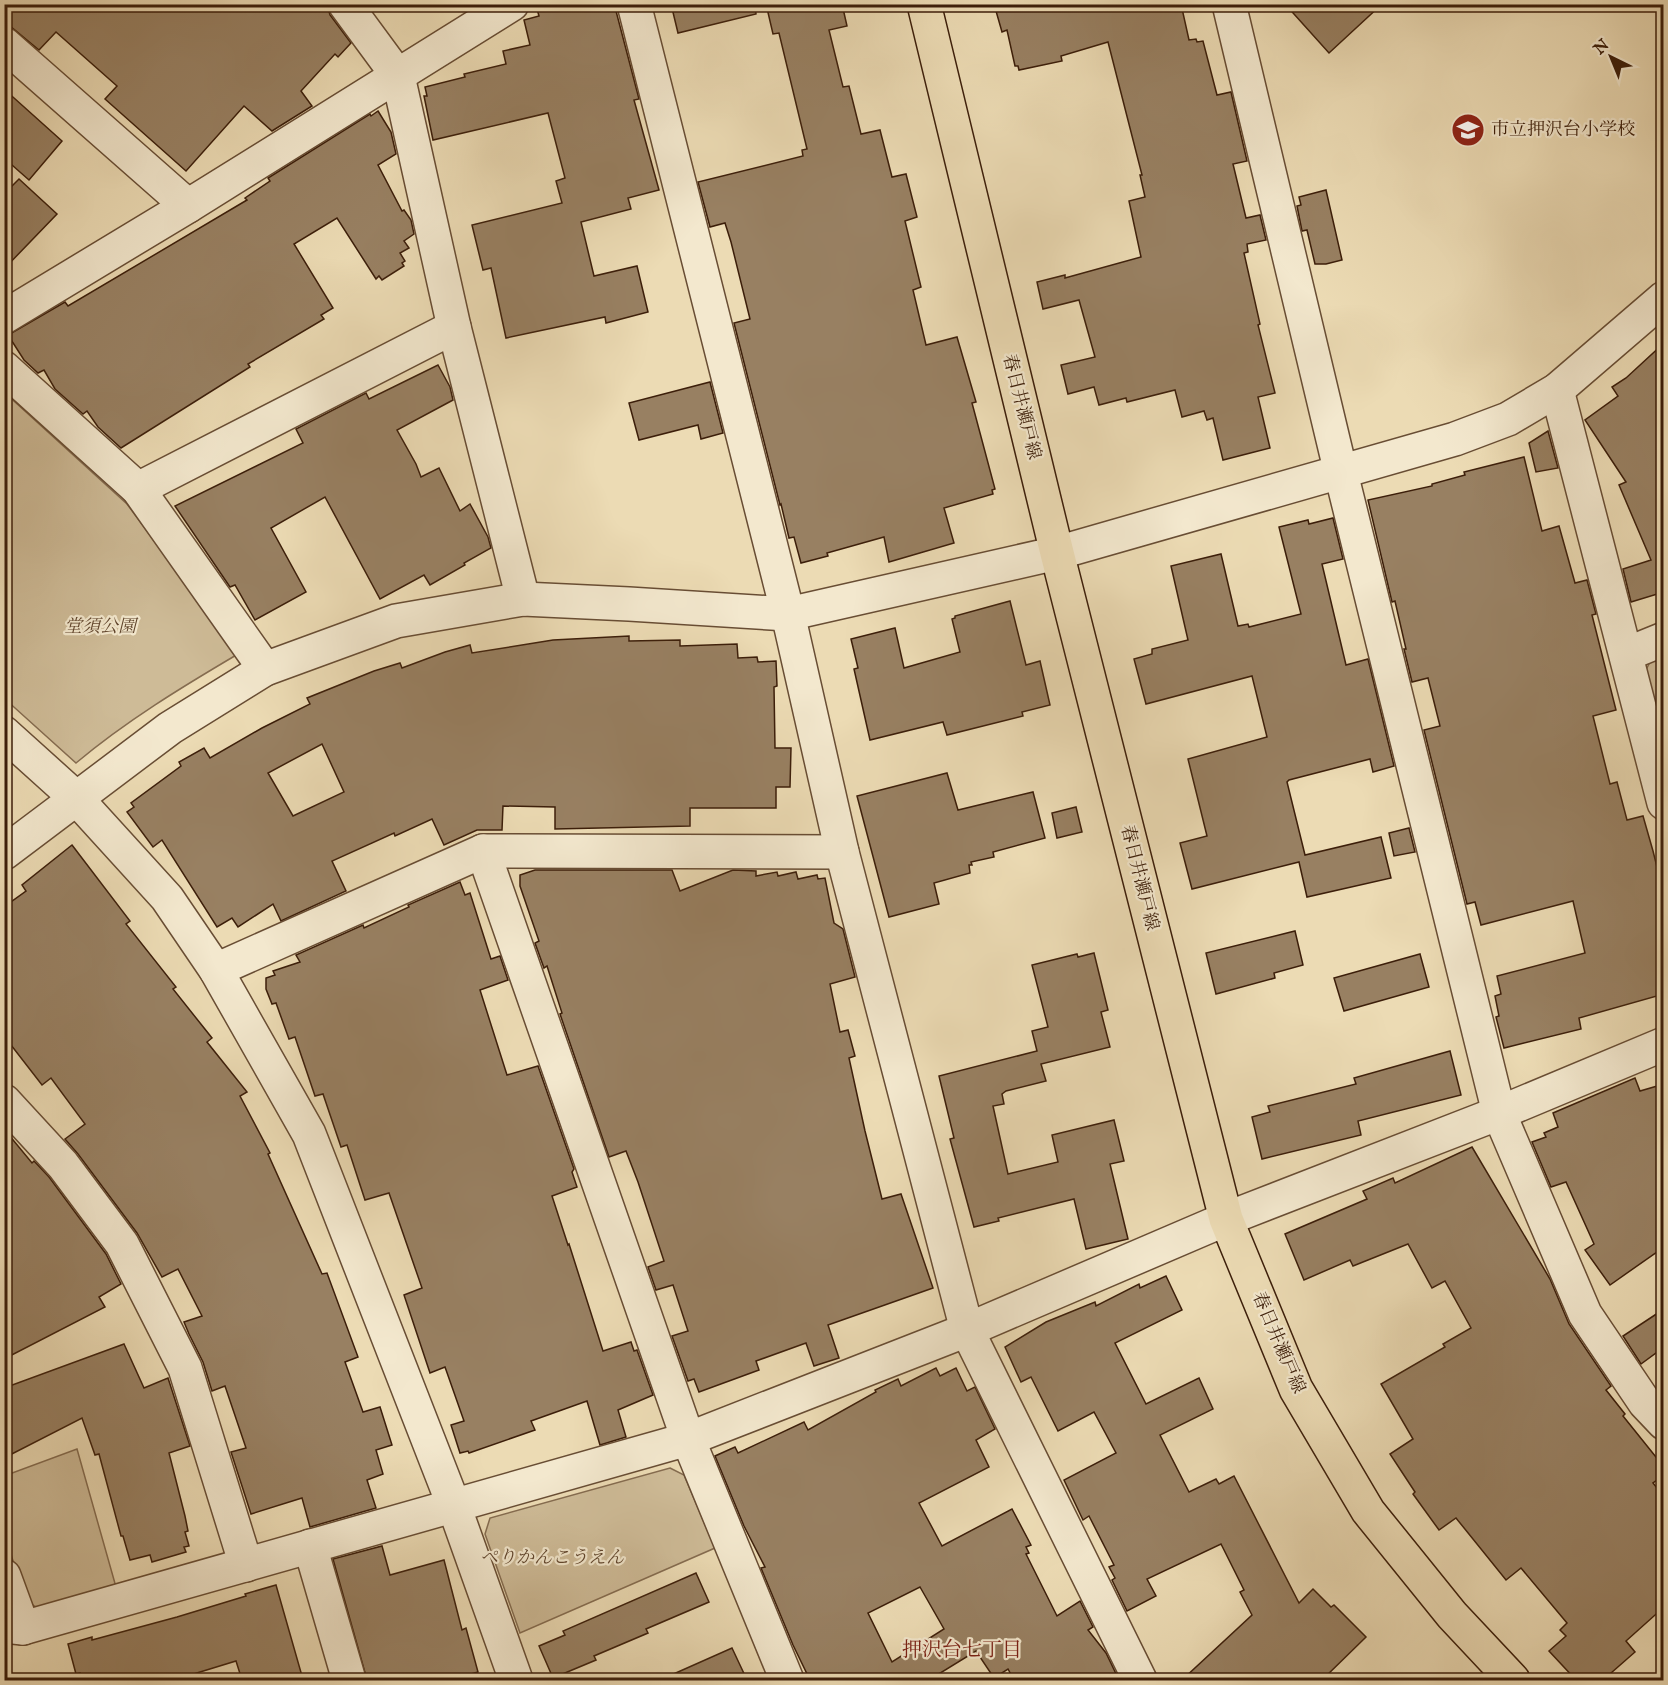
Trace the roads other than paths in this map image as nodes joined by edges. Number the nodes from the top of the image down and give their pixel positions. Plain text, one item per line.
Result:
1 (345, 4) edge
2 (512, 4) edge
3 (634, 4) edge
4 (924, 4) edge
5 (1229, 4) edge
6 (4, 44) edge
7 (398, 75) junction
8 (188, 206) junction
9 (1664, 297) edge
10 (4, 317) edge
11 (454, 327) junction
12 (4, 368) edge
13 (1557, 390) junction
14 (1341, 473) junction
15 (138, 489) junction
16 (1057, 553) junction
17 (523, 599) junction
18 (788, 614) junction
19 (1664, 639) edge
20 (1627, 654) junction
21 (265, 669) junction
22 (4, 733) edge
23 (76, 798) junction
24 (1664, 803) edge
25 (483, 851) junction
26 (842, 852) junction
27 (4, 853) edge
28 (216, 970) junction
29 (1664, 1044) edge
30 (4, 1101) edge
31 (1499, 1113) junction
32 (1226, 1219) junction
33 (968, 1330) junction
34 (1664, 1423) edge
35 (687, 1439) junction
36 (454, 1506) junction
37 (310, 1546) junction
38 (246, 1565) junction
39 (4, 1576) edge
40 (14, 1627) edge
41 (349, 1680) edge
42 (516, 1680) edge
43 (788, 1680) edge
44 (1140, 1680) edge
45 (1513, 1680) edge

1 - 7 street
2 - 7 street
3 - 18 street
4 - 16 main road, 春日井瀬戸線
5 - 14 street
6 - 8 street
7 - 8 street
7 - 11 street
8 - 10 street
9 - 13 street
11 - 15 street
11 - 17 street
12 - 15 street
13 - 14 street
13 - 20 street
14 - 16 street
14 - 31 street
15 - 21 street
16 - 18 street
16 - 32 main road, 春日井瀬戸線
17 - 18 street
17 - 21 street
18 - 26 street
19 - 20 street
20 - 24 street
21 - 23 street
22 - 23 street
23 - 27 street
23 - 28 street
25 - 26 street
25 - 28 street
25 - 35 street
26 - 33 street
28 - 36 street
29 - 31 street
30 - 38 street
31 - 32 street
31 - 34 street
32 - 33 street
32 - 45 main road, 春日井瀬戸線
33 - 35 street
33 - 44 street
35 - 36 street
35 - 43 street
36 - 37 street
36 - 42 street
37 - 38 street
37 - 41 street
38 - 40 street
39 - 40 street

